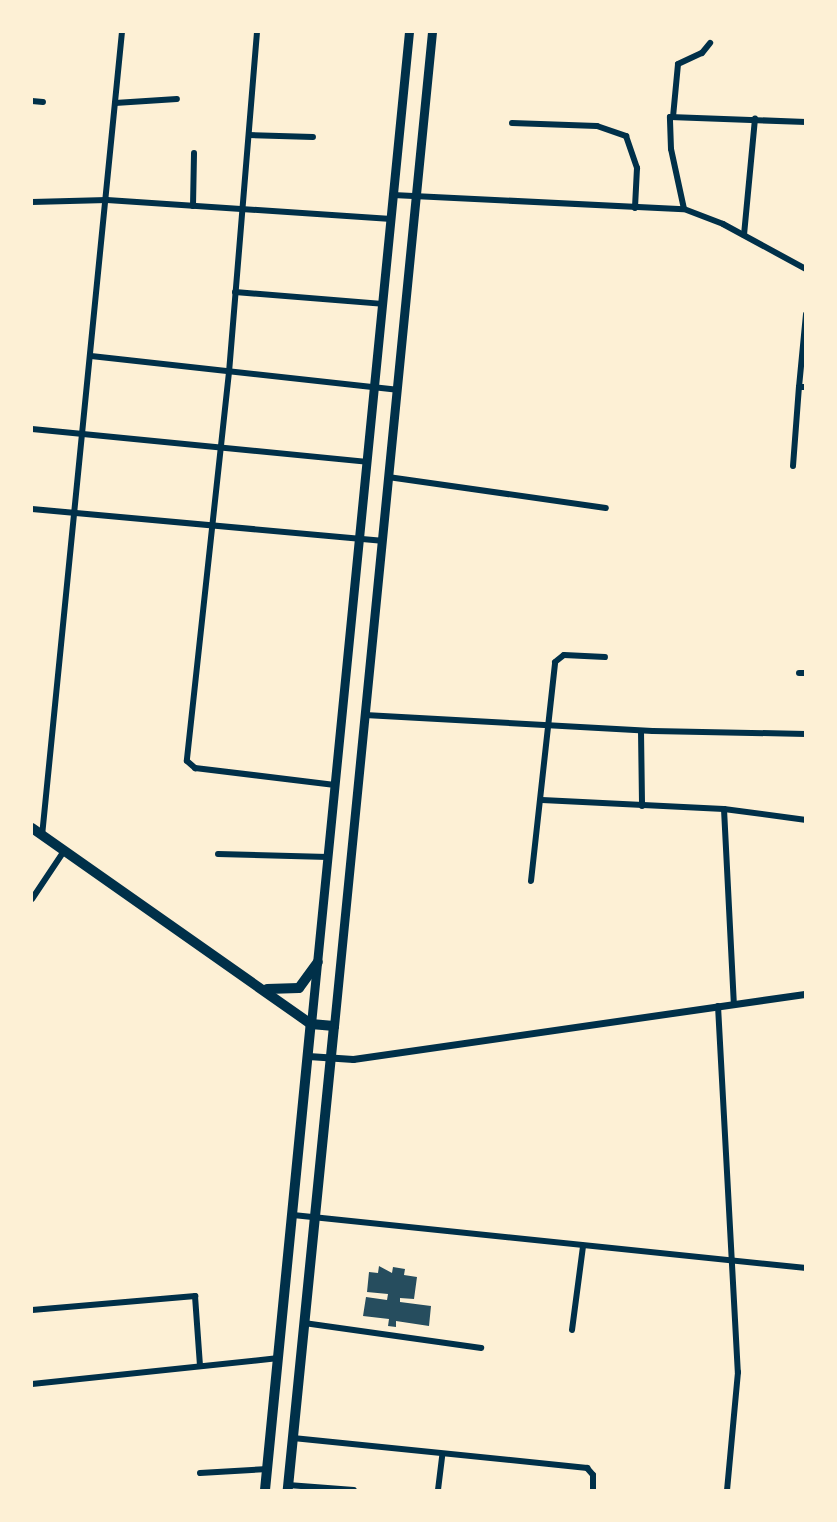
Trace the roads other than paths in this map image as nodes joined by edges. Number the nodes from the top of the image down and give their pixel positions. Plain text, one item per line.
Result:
1 (122, 32) edge
2 (257, 32) edge
3 (410, 32) edge
4 (432, 32) edge
5 (710, 43) dead end
6 (177, 99) dead end
7 (32, 101) edge
8 (43, 102) dead end
9 (115, 103) junction
10 (673, 117) junction
11 (755, 120) junction
12 (806, 122) edge
13 (512, 123) dead end
14 (249, 135) junction
15 (313, 137) dead end
16 (194, 153) dead end
17 (393, 195) junction
18 (416, 195) junction
19 (107, 200) junction
20 (32, 202) edge
21 (193, 206) junction
22 (635, 208) junction
23 (242, 209) junction
24 (684, 209) junction
25 (391, 219) junction
26 (744, 234) junction
27 (806, 269) edge
28 (235, 292) junction
29 (383, 304) junction
30 (806, 314) edge
31 (91, 356) junction
32 (229, 372) junction
33 (802, 387) edge
34 (374, 388) junction
35 (397, 390) junction
36 (32, 429) edge
37 (83, 434) junction
38 (220, 448) junction
39 (367, 462) junction
40 (793, 466) dead end
41 (388, 477) junction
42 (606, 508) dead end
43 (32, 509) edge
44 (74, 514) junction
45 (212, 525) junction
46 (359, 539) junction
47 (382, 541) junction
48 (605, 657) dead end
49 (365, 715) junction
50 (550, 725) junction
51 (641, 731) junction
52 (806, 734) edge
53 (335, 785) junction
54 (542, 800) junction
55 (642, 806) junction
56 (724, 809) junction
57 (806, 820) edge
58 (32, 828) edge
59 (43, 836) junction
60 (64, 851) junction
61 (218, 854) dead end
62 (328, 857) junction
63 (531, 881) dead end
64 (33, 894) edge
65 (318, 962) junction
66 (252, 983) junction
67 (806, 994) edge
68 (734, 1004) junction
69 (718, 1006) junction
70 (311, 1024) junction
71 (334, 1026) junction
72 (307, 1056) junction
73 (331, 1058) junction
74 (293, 1215) junction
75 (315, 1218) junction
76 (583, 1245) junction
77 (732, 1262) junction
78 (806, 1268) edge
79 (32, 1310) edge
80 (304, 1323) junction
81 (572, 1330) dead end
82 (481, 1348) dead end
83 (279, 1358) junction
84 (200, 1365) junction
85 (32, 1384) edge
86 (293, 1438) junction
87 (442, 1456) junction
88 (268, 1469) junction
89 (200, 1473) dead end
90 (288, 1488) edge
91 (265, 1490) edge
92 (354, 1490) edge
93 (438, 1490) edge
94 (593, 1490) edge
95 (727, 1490) edge

1 - 9 street
2 - 14 street
3 - 17 main road
4 - 18 main road
5 - 10 street
6 - 9 street
7 - 8 street
9 - 19 street
10 - 11 street
10 - 24 street
11 - 12 street
11 - 26 street
13 - 22 street
14 - 15 street
14 - 23 street
16 - 21 street
17 - 18 street
17 - 25 main road
18 - 22 street
18 - 35 main road
19 - 20 street
19 - 21 street
19 - 31 street
21 - 23 street
22 - 24 street
23 - 25 street
23 - 28 street
24 - 26 street
25 - 29 main road
26 - 27 street
28 - 29 street
28 - 32 street
29 - 34 main road
30 - 33 street
31 - 32 street
31 - 37 street
32 - 34 street
32 - 38 street
33 - 40 street
34 - 35 street
34 - 39 main road
35 - 41 main road
36 - 37 street
37 - 38 street
37 - 44 street
38 - 39 street
38 - 45 street
39 - 46 main road
41 - 42 street
41 - 47 main road
43 - 44 street
44 - 45 street
44 - 59 street
45 - 46 street
45 - 53 street
46 - 47 street
46 - 53 main road
47 - 49 main road
48 - 50 street
49 - 50 street
49 - 71 main road
50 - 51 street
50 - 54 street
51 - 52 street
51 - 55 street
53 - 62 main road
54 - 55 street
54 - 63 street
55 - 56 street
56 - 57 street
56 - 68 street
58 - 59 highway
59 - 60 highway
60 - 64 street
60 - 66 highway
61 - 62 street
62 - 65 main road
65 - 66 highway
65 - 70 main road
66 - 70 highway
67 - 68 street
68 - 69 street
69 - 73 street
69 - 77 street
70 - 71 highway
70 - 72 highway
71 - 73 highway
72 - 73 street
72 - 74 highway
73 - 75 highway
74 - 75 street
74 - 83 highway
75 - 76 street
75 - 80 highway
76 - 77 street
76 - 81 street
77 - 78 street
77 - 95 street
79 - 84 street
80 - 82 street
80 - 86 highway
83 - 84 street
83 - 88 highway
84 - 85 street
86 - 87 street
86 - 90 highway
87 - 93 street
87 - 94 street
88 - 89 street
88 - 91 highway
90 - 92 street

